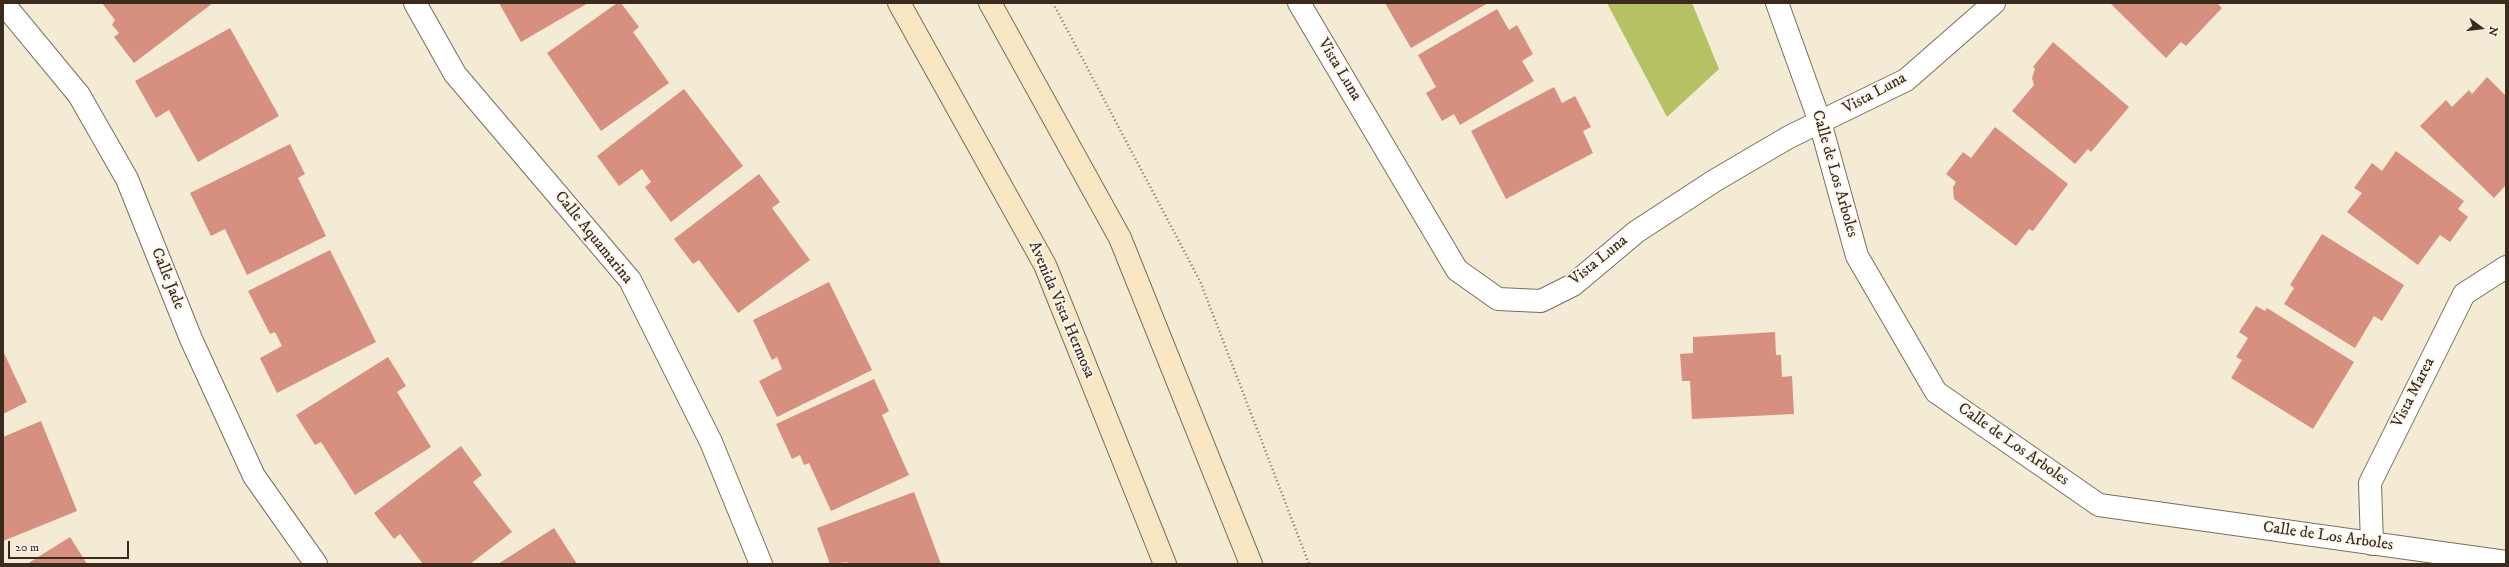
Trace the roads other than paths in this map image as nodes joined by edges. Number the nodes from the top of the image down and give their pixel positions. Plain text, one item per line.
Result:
1 (3, 3) edge
2 (415, 3) edge
3 (899, 3) edge
4 (990, 3) edge
5 (1299, 3) edge
6 (1777, 3) edge
7 (1994, 3) edge
8 (1820, 122) junction
9 (2506, 267) edge
10 (2372, 544) junction
11 (2506, 562) edge
12 (316, 564) edge
13 (761, 564) edge
14 (1165, 564) edge
15 (1251, 564) edge

1 - 12 street, Calle Jade
2 - 13 street, Calle Aquamarina
3 - 14 main road, Avenida Vista Hermosa
4 - 15 main road
5 - 8 street, Vista Luna
6 - 8 street, Calle de Los Arboles
7 - 8 street, Vista Luna
8 - 10 street, Calle de Los Arboles
9 - 10 street, Vista Marea
10 - 11 street, Calle de Los Arboles

